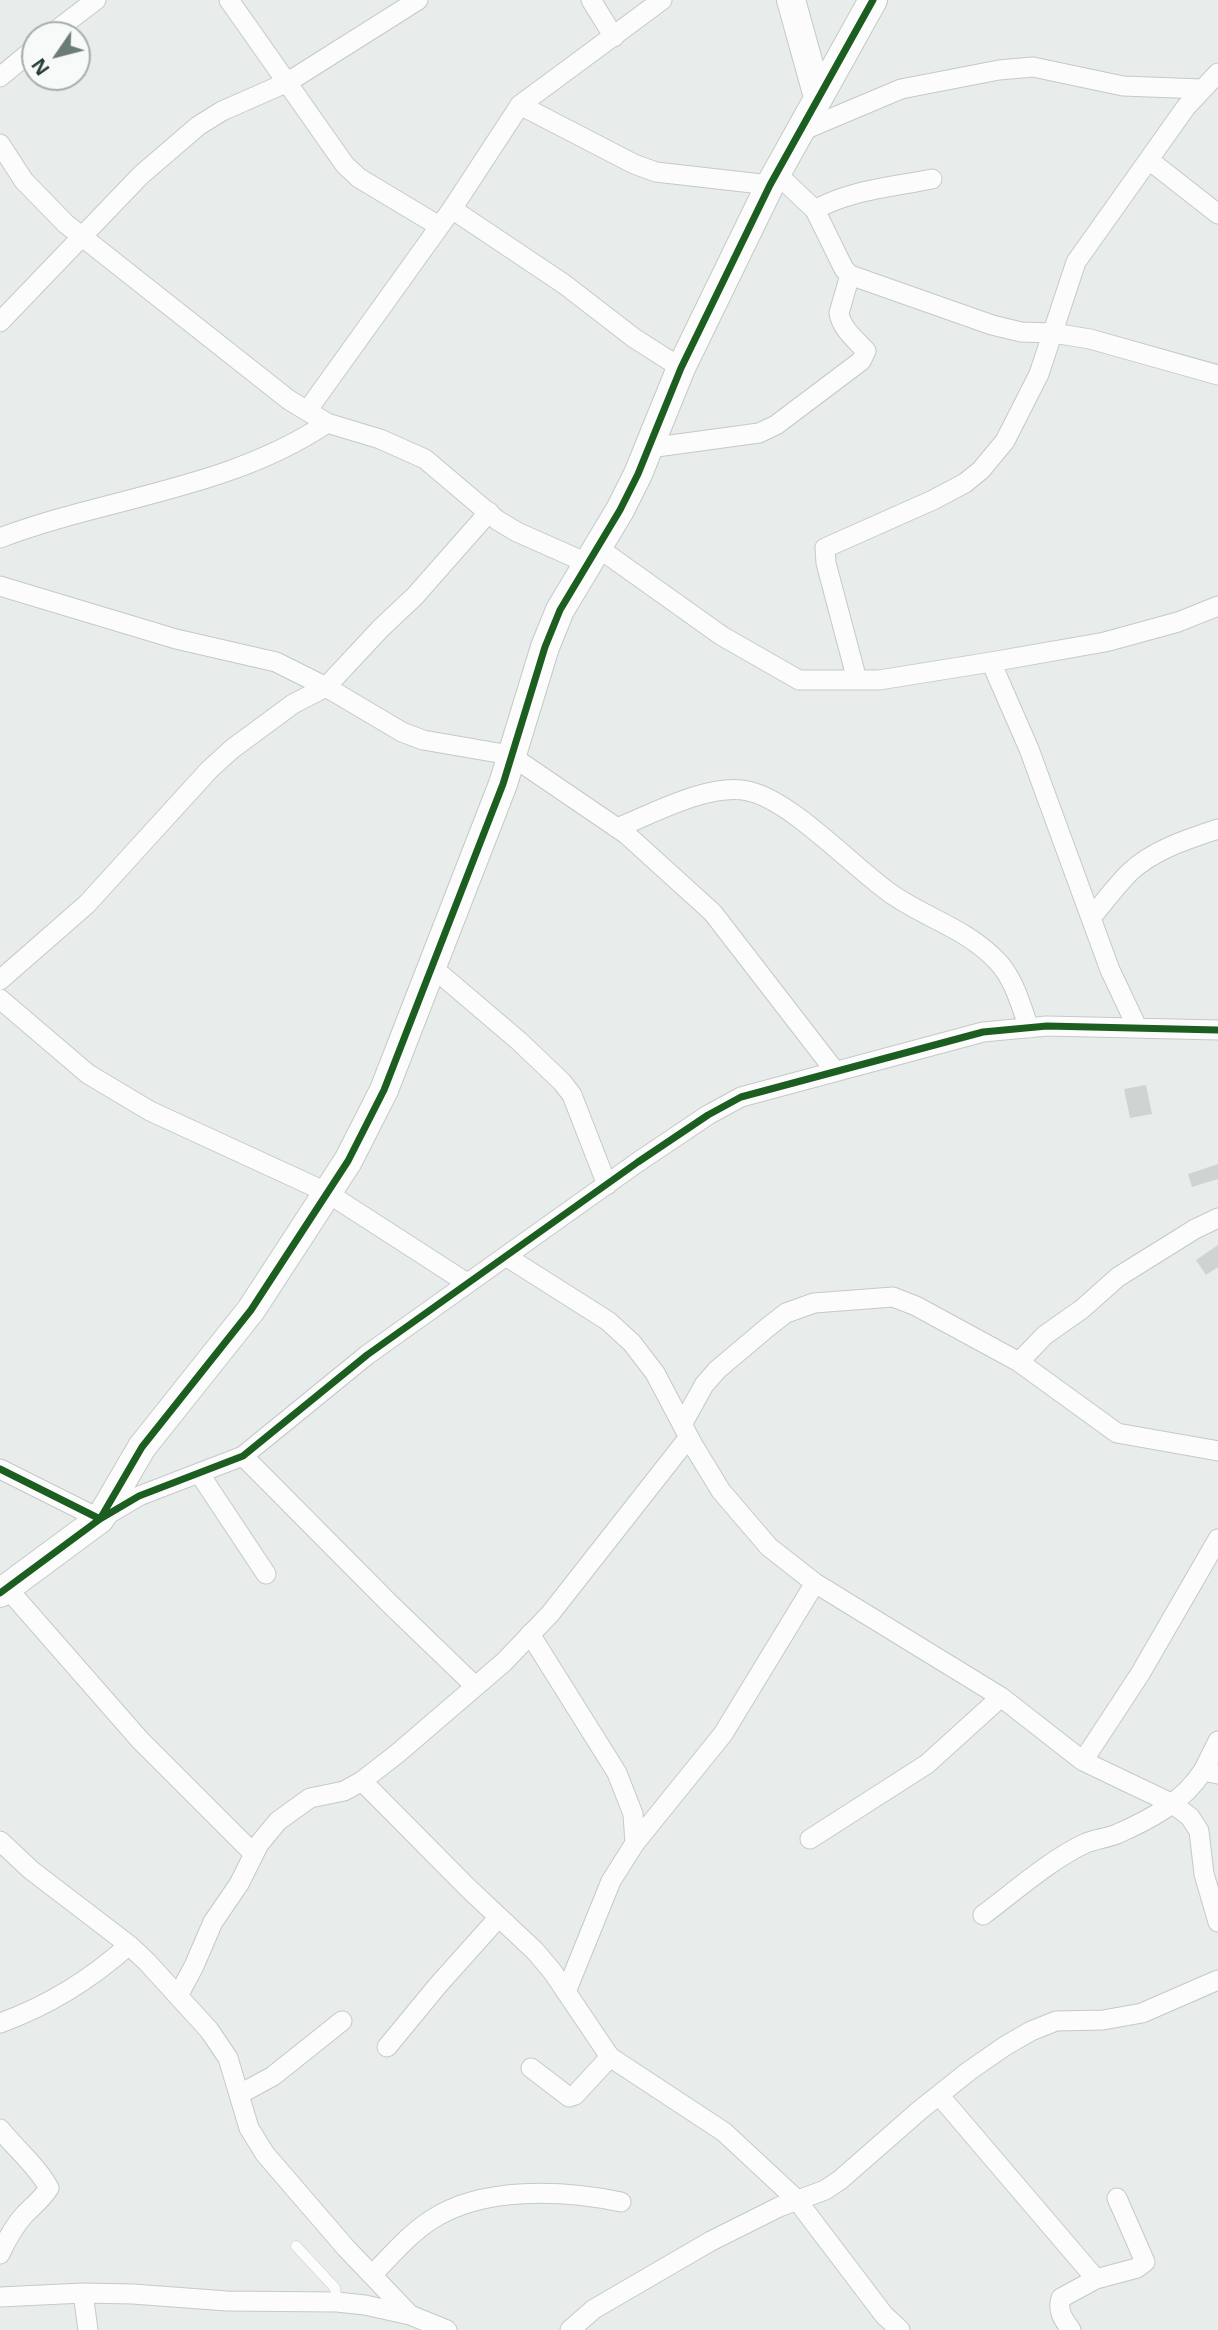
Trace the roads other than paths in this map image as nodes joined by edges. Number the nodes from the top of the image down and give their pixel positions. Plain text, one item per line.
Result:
1 (96, 0) edge
2 (229, 0) edge
3 (418, 0) edge
4 (591, 0) edge
5 (663, 0) edge
6 (791, 0) edge
7 (873, 0) edge
8 (68, 21) edge
9 (614, 37) junction
10 (21, 60) edge
11 (1218, 73) edge
12 (0, 77) edge
13 (288, 82) junction
14 (1202, 89) junction
15 (818, 97) junction
16 (520, 105) junction
17 (799, 132) junction
18 (0, 144) edge
19 (1149, 160) junction
20 (773, 179) junction
21 (932, 180) dead end
22 (452, 209) junction
23 (814, 210) junction
24 (1218, 214) edge
25 (439, 226) junction
26 (82, 237) junction
27 (850, 275) junction
28 (0, 322) edge
29 (1053, 333) junction
30 (681, 368) junction
31 (1218, 375) edge
32 (307, 411) junction
33 (327, 423) junction
34 (649, 448) junction
35 (489, 512) junction
36 (0, 538) edge
37 (592, 555) junction
38 (0, 586) edge
39 (1218, 606) edge
40 (991, 662) junction
41 (857, 680) junction
42 (326, 687) junction
43 (510, 755) junction
44 (617, 828) junction
45 (1218, 829) edge
46 (1091, 918) junction
47 (432, 967) junction
48 (0, 980) edge
49 (0, 999) edge
50 (1137, 1027) junction
51 (1029, 1028) junction
52 (1218, 1030) edge
53 (835, 1071) junction
54 (607, 1185) junction
55 (326, 1192) junction
56 (1218, 1218) edge
57 (507, 1257) junction
58 (467, 1283) junction
59 (1019, 1362) junction
60 (686, 1430) junction
61 (1218, 1451) edge
62 (243, 1456) junction
63 (0, 1469) edge
64 (199, 1473) junction
65 (100, 1519) junction
66 (1218, 1539) edge
67 (266, 1574) dead end
68 (815, 1583) junction
69 (3, 1590) edge
70 (530, 1634) junction
71 (475, 1686) junction
72 (1001, 1697) junction
73 (1218, 1741) edge
74 (1083, 1761) junction
75 (1210, 1772) edge
76 (362, 1781) junction
77 (1173, 1804) junction
78 (810, 1839) dead end
79 (0, 1841) edge
80 (635, 1843) junction
81 (254, 1854) junction
82 (984, 1915) dead end
83 (499, 1917) junction
84 (1218, 1922) edge
85 (129, 1945) junction
86 (1218, 1980) edge
87 (566, 1992) junction
88 (178, 1996) junction
89 (342, 2021) dead end
90 (0, 2024) edge
91 (387, 2047) dead end
92 (610, 2057) junction
93 (531, 2068) dead end
94 (240, 2094) junction
95 (939, 2095) junction
96 (0, 2129) edge
97 (796, 2199) junction
98 (1117, 2199) dead end
99 (621, 2202) dead end
100 (296, 2246) dead end
101 (0, 2254) edge
102 (1096, 2279) junction
103 (376, 2280) junction
104 (83, 2293) junction
105 (0, 2297) edge
106 (337, 2302) junction
107 (365, 2305) junction
108 (410, 2315) junction
109 (434, 2328) edge
110 (88, 2330) edge
111 (569, 2330) edge
112 (900, 2330) edge
113 (1071, 2330) edge

1 - 8 street
2 - 13 street
3 - 13 street
4 - 9 street
5 - 9 street
6 - 15 street
7 - 15 street
9 - 16 street
10 - 12 street
11 - 14 street
13 - 25 street
13 - 26 street
14 - 17 street
14 - 19 street
15 - 17 street
16 - 20 street
16 - 22 street
17 - 20 street
18 - 26 street
19 - 24 street
19 - 29 street
20 - 23 street
20 - 30 street
21 - 23 street
22 - 25 street
22 - 30 street
23 - 27 street
25 - 32 street
26 - 28 street
26 - 32 street
27 - 29 street
27 - 34 street
29 - 31 street
29 - 41 street
30 - 34 street
32 - 33 street
33 - 35 street
33 - 36 street
34 - 37 street
35 - 37 street
35 - 42 street
37 - 41 street
37 - 43 street
38 - 42 street
39 - 40 street
40 - 41 street
40 - 46 street
42 - 43 street
42 - 48 street
43 - 44 street
43 - 47 street
44 - 51 street
44 - 53 street
45 - 46 street
46 - 50 street
47 - 54 street
47 - 55 street
49 - 55 street
50 - 51 street
50 - 52 street
51 - 53 street
53 - 54 street
54 - 57 street
55 - 58 street
55 - 65 street
56 - 59 street
57 - 58 street
57 - 60 street
58 - 62 street
59 - 60 street
59 - 61 street
60 - 68 street
60 - 70 street
62 - 64 street
62 - 71 street
63 - 65 street
64 - 65 street
64 - 67 street
65 - 69 street
66 - 74 street
68 - 72 street
68 - 80 street
69 - 81 street
70 - 71 street
70 - 80 street
71 - 76 street
72 - 74 street
72 - 78 street
73 - 75 street
74 - 77 street
75 - 77 street
76 - 81 street
76 - 83 street
77 - 82 street
77 - 84 street
79 - 85 street
80 - 87 street
81 - 88 street
83 - 87 street
83 - 91 street
85 - 88 street
85 - 90 street
86 - 95 street
87 - 92 street
88 - 94 street
89 - 94 street
92 - 93 street
92 - 97 street
94 - 103 street
95 - 97 street
95 - 102 street
96 - 101 street
97 - 111 street
97 - 112 street
98 - 102 street
99 - 103 street
100 - 106 lane
102 - 113 street
103 - 107 street
103 - 108 street
104 - 105 street
104 - 106 street
104 - 110 street
106 - 107 street
107 - 108 street
108 - 109 street

